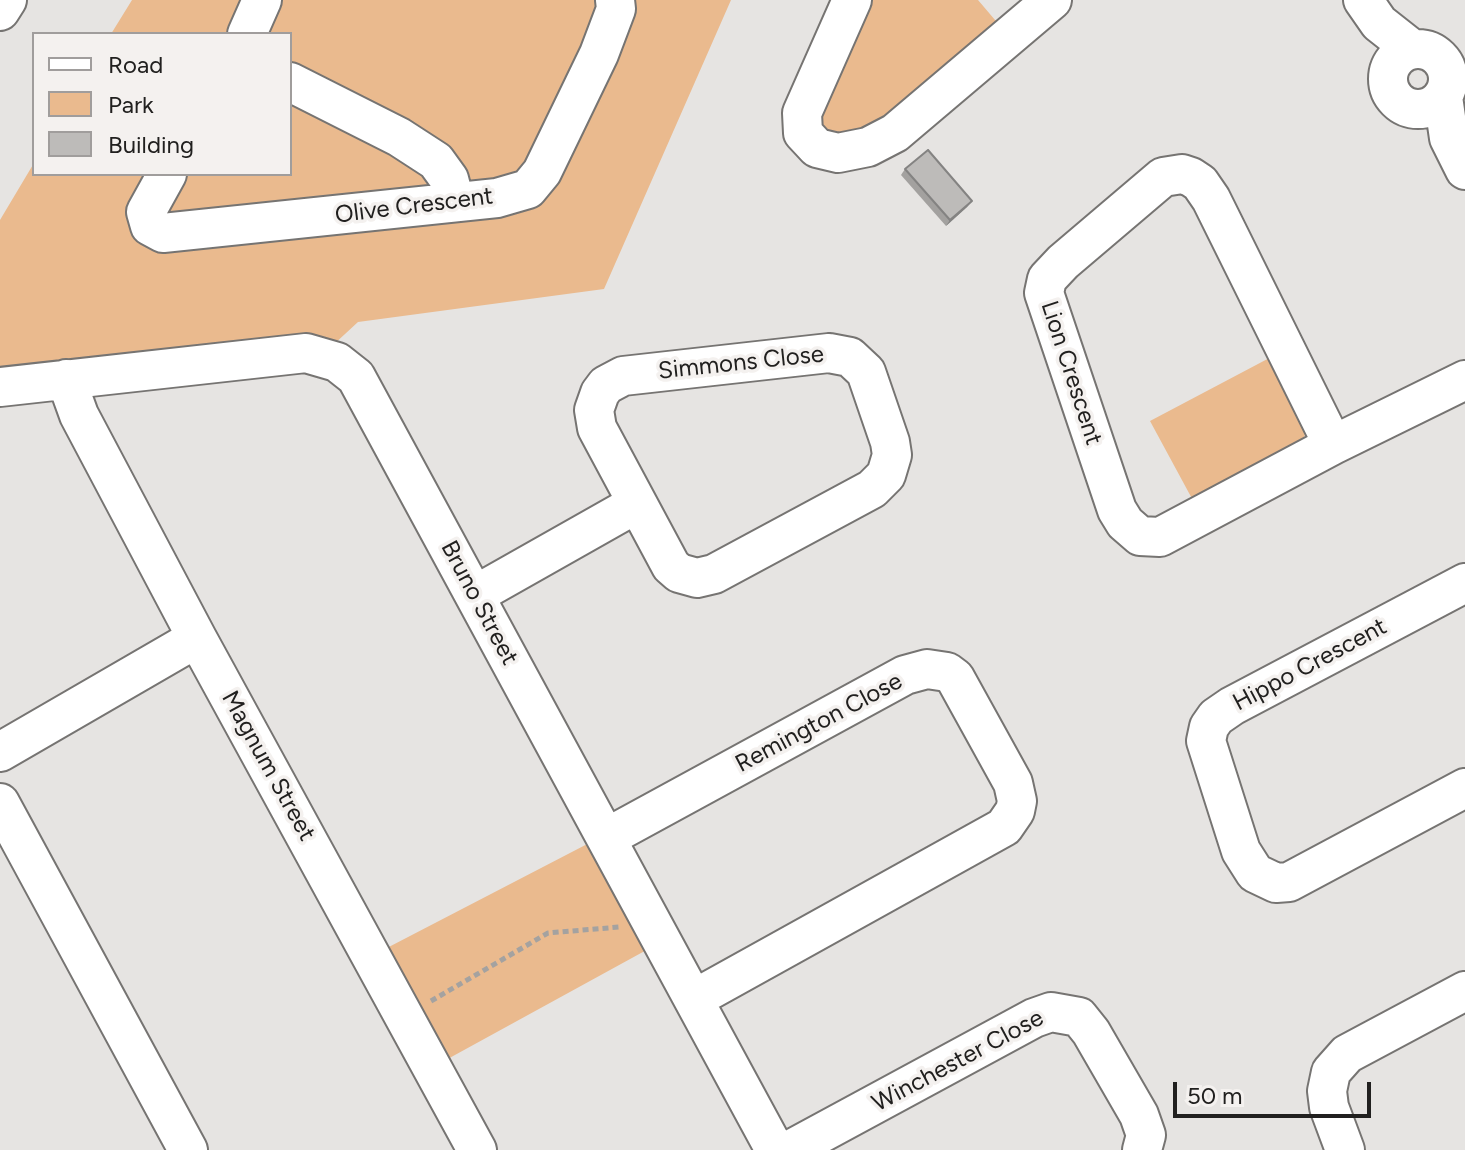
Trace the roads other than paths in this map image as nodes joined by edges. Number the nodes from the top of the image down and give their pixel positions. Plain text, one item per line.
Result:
1 (7, 0) edge
2 (262, 0) edge
3 (615, 0) edge
4 (852, 0) edge
5 (1052, 0) edge
6 (0, 11) edge
7 (1371, 11) edge
8 (248, 32) edge
9 (1434, 68) edge
10 (292, 83) edge
11 (1457, 154) edge
12 (166, 176) edge
13 (455, 202) junction
14 (66, 379) junction
15 (1465, 380) edge
16 (0, 387) edge
17 (1333, 445) junction
18 (636, 504) junction
19 (1465, 583) edge
20 (475, 595) junction
21 (197, 638) junction
22 (0, 752) edge
23 (1465, 788) edge
24 (0, 803) edge
25 (606, 838) junction
26 (1465, 991) edge
27 (694, 999) junction
28 (173, 1145) edge
29 (477, 1150) edge
30 (775, 1150) edge
31 (790, 1150) edge
32 (1142, 1150) edge
33 (1345, 1150) edge

1 - 6 street
2 - 8 street
3 - 13 street, Olive Crescent
4 - 5 street
7 - 9 street
9 - 11 street
10 - 13 street
12 - 13 street, Olive Crescent
14 - 16 street, Bruno Street
14 - 20 street, Bruno Street
14 - 21 street, Magnum Street
15 - 17 street, Lion Crescent
17 - 17 street, Lion Crescent
18 - 18 street, Simmons Close
18 - 20 street
19 - 23 street, Hippo Crescent
20 - 25 street, Bruno Street
21 - 22 street
21 - 29 street, Magnum Street
24 - 28 street
25 - 27 street, Bruno Street
25 - 27 street, Remington Close
26 - 33 street
27 - 30 street, Bruno Street
31 - 32 street, Winchester Close

